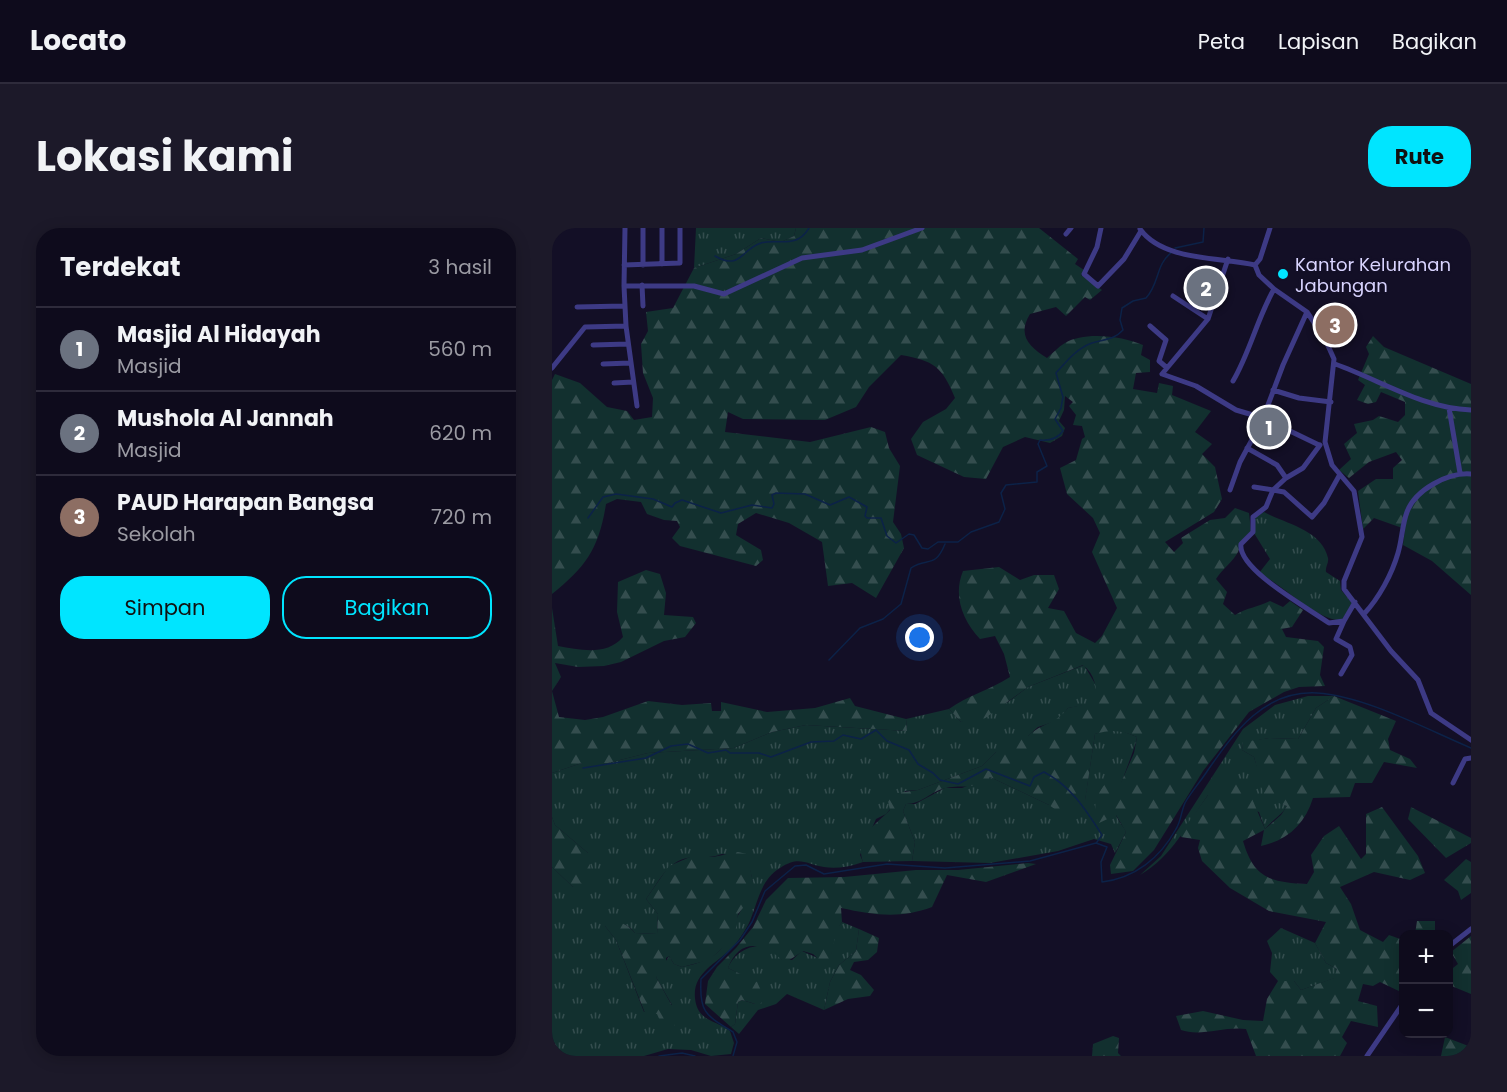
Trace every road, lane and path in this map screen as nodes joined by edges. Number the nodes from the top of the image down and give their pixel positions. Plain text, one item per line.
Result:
1 (625, 228) edge
2 (643, 228) edge
3 (662, 228) edge
4 (680, 228) edge
5 (922, 228) edge
6 (1071, 228) edge
7 (1101, 228) edge
8 (1270, 228) edge
9 (1141, 229) edge
10 (1066, 234) dead end
11 (1228, 259) junction
12 (662, 264) junction
13 (624, 265) junction
14 (643, 265) junction
15 (1255, 265) junction
16 (642, 285) junction
17 (624, 286) junction
18 (1274, 289) junction
19 (1173, 296) dead end
20 (624, 306) junction
21 (643, 306) dead end
22 (577, 307) dead end
23 (1307, 312) junction
24 (1208, 319) junction
25 (626, 326) junction
26 (1150, 326) dead end
27 (628, 344) junction
28 (593, 345) dead end
29 (630, 363) junction
30 (603, 364) dead end
31 (1335, 364) junction
32 (1166, 367) junction
33 (552, 368) edge
34 (1233, 381) dead end
35 (633, 382) junction
36 (614, 383) dead end
37 (1273, 390) junction
38 (1331, 402) junction
39 (637, 406) dead end
40 (1449, 408) junction
41 (1471, 410) edge
42 (1263, 418) junction
43 (1322, 443) junction
44 (1247, 448) junction
45 (1460, 473) junction
46 (1471, 474) edge
47 (1339, 476) junction
48 (1286, 478) junction
49 (1254, 487) dead end
50 (1230, 490) dead end
51 (1273, 490) junction
52 (1354, 602) junction
53 (1364, 614) junction
54 (1344, 621) junction
55 (1341, 674) dead end
56 (1471, 740) edge
57 (1471, 758) edge
58 (1453, 783) dead end
59 (1471, 929) edge
60 (1453, 944) edge
61 (1399, 1009) edge
62 (1367, 1056) edge

1 - 13 street
2 - 14 street
3 - 12 street
4 - 12 street
5 - 16 street
6 - 10 street
7 - 9 street
8 - 15 street
9 - 11 street
11 - 15 street
11 - 24 street
12 - 14 street
13 - 14 street
13 - 17 street
15 - 18 street
16 - 17 street
16 - 21 street
17 - 20 street
18 - 23 street
18 - 34 street
19 - 24 street
20 - 22 street
20 - 25 street
23 - 31 street
23 - 37 street
24 - 32 street
25 - 27 street
25 - 33 street
26 - 32 street
27 - 28 street
27 - 29 street
29 - 30 street
29 - 35 street
31 - 38 street
31 - 40 street
32 - 42 street
35 - 36 street
35 - 39 street
37 - 38 street
37 - 42 street
38 - 43 street
40 - 41 street
40 - 45 street
42 - 43 street
42 - 44 street
43 - 47 street
43 - 48 street
44 - 48 street
44 - 50 street
45 - 46 street
45 - 53 street
47 - 51 street
47 - 52 street
48 - 51 street
49 - 51 street
51 - 54 street
52 - 53 street
52 - 54 street
53 - 56 street
54 - 55 street
57 - 58 street
59 - 60 street
61 - 62 street

